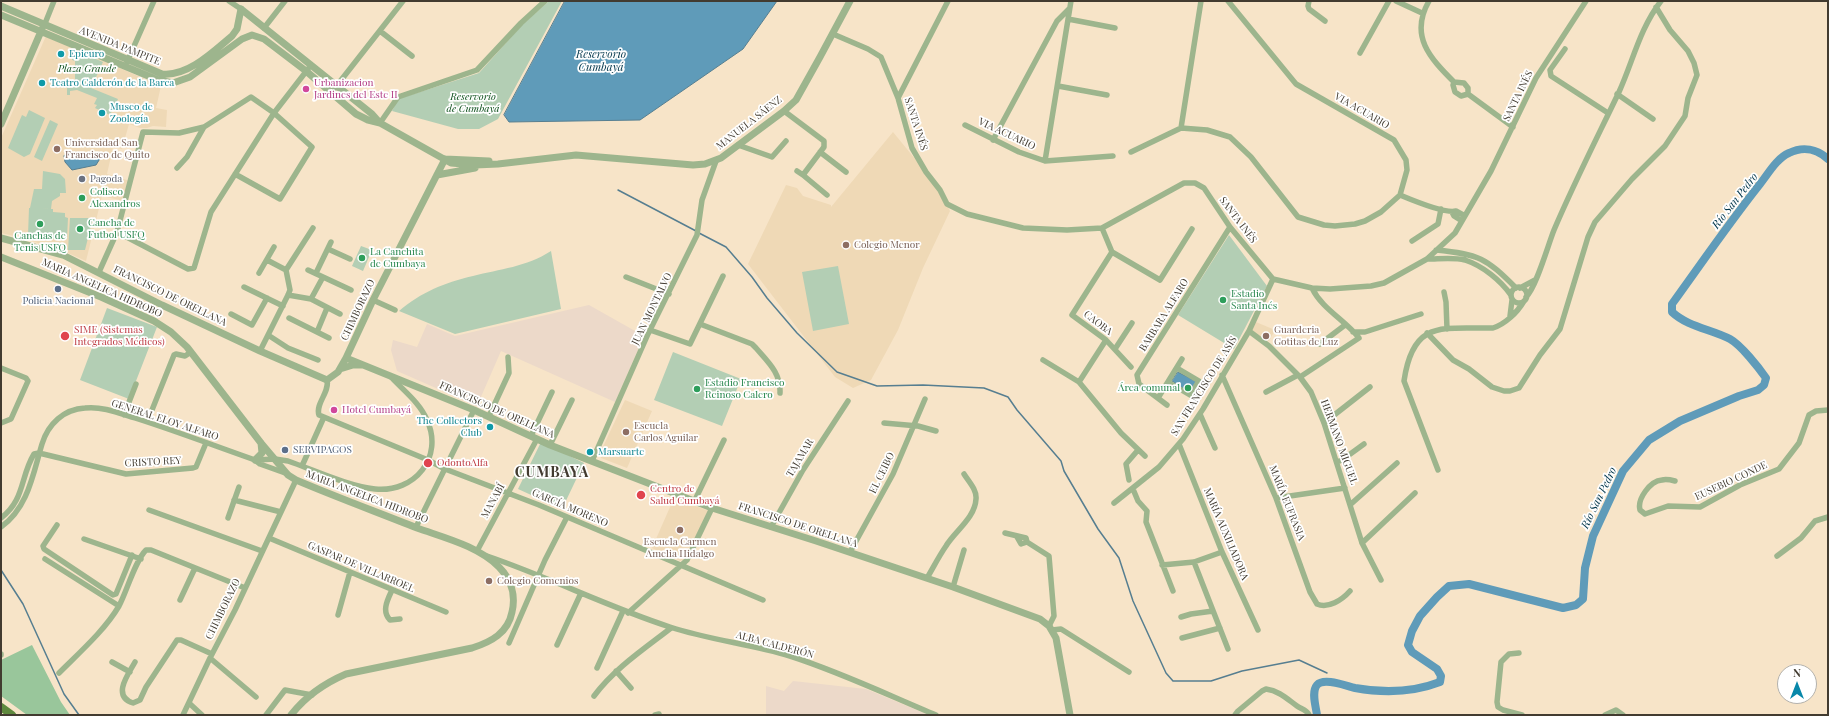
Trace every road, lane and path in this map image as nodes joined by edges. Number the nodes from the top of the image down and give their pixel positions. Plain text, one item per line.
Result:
1 (54, 1) edge
2 (154, 1) edge
3 (230, 1) edge
4 (285, 1) edge
5 (403, 1) edge
6 (545, 1) edge
7 (850, 1) edge
8 (948, 1) edge
9 (1071, 1) edge
10 (1201, 1) edge
11 (1228, 1) edge
12 (1309, 1) edge
13 (1389, 1) edge
14 (1396, 1) edge
15 (1429, 1) edge
16 (1586, 1) edge
17 (1661, 1) edge
18 (1, 6) edge
19 (1656, 7) junction
20 (241, 9) junction
21 (1069, 9) junction
22 (1422, 13) junction
23 (1, 15) edge
24 (1068, 19) junction
25 (1325, 21) dead end
26 (264, 28) junction
27 (1115, 28) dead end
28 (42, 29) junction
29 (380, 31) junction
30 (833, 34) junction
31 (260, 37) junction
32 (225, 42) junction
33 (230, 48) junction
34 (1565, 49) dead end
35 (1360, 54) dead end
36 (412, 56) dead end
37 (128, 60) junction
38 (124, 68) junction
39 (308, 68) junction
40 (1454, 82) junction
41 (1058, 86) junction
42 (337, 87) junction
43 (331, 93) junction
44 (1468, 94) junction
45 (1617, 94) junction
46 (1107, 95) dead end
47 (898, 98) junction
48 (784, 111) junction
49 (274, 113) junction
50 (1608, 113) junction
51 (1653, 119) dead end
52 (380, 123) junction
53 (1, 124) edge
54 (965, 125) dead end
55 (204, 127) junction
56 (1513, 127) junction
57 (1181, 128) junction
58 (786, 140) dead end
59 (993, 140) junction
60 (738, 145) junction
61 (820, 152) junction
62 (1131, 152) dead end
63 (1112, 156) dead end
64 (445, 159) junction
65 (716, 161) junction
66 (1045, 161) junction
67 (507, 163) junction
68 (498, 164) junction
69 (177, 168) dead end
70 (797, 171) dead end
71 (846, 172) dead end
72 (235, 174) junction
73 (437, 175) junction
74 (804, 175) junction
75 (827, 195) dead end
76 (1400, 195) junction
77 (1441, 209) junction
78 (1464, 219) junction
79 (1230, 227) junction
80 (313, 228) dead end
81 (1102, 228) junction
82 (1192, 229) dead end
83 (117, 232) junction
84 (1, 238) edge
85 (1449, 240) junction
86 (1412, 241) dead end
87 (331, 242) dead end
88 (274, 247) dead end
89 (328, 248) junction
90 (1436, 250) junction
91 (1442, 251) junction
92 (1112, 252) junction
93 (1455, 252) junction
94 (1476, 256) junction
95 (1, 257) edge
96 (350, 259) dead end
97 (1427, 259) junction
98 (1441, 259) junction
99 (267, 260) junction
100 (1455, 260) junction
101 (1473, 264) junction
102 (101, 269) junction
103 (286, 270) junction
104 (308, 270) dead end
105 (259, 273) dead end
106 (316, 273) junction
107 (723, 276) dead end
108 (323, 277) junction
109 (626, 277) dead end
110 (1273, 280) junction
111 (1535, 280) junction
112 (244, 287) dead end
113 (1312, 288) junction
114 (1518, 288) junction
115 (351, 290) dead end
116 (289, 292) junction
117 (1444, 292) dead end
118 (669, 294) junction
119 (267, 298) junction
120 (1511, 298) junction
121 (311, 299) junction
122 (1525, 299) junction
123 (373, 300) junction
124 (283, 306) junction
125 (327, 308) junction
126 (395, 310) dead end
127 (231, 314) dead end
128 (340, 314) dead end
129 (1421, 314) dead end
130 (1510, 316) junction
131 (289, 318) dead end
132 (1132, 323) dead end
133 (700, 324) junction
134 (1345, 325) junction
135 (1446, 329) junction
136 (650, 330) junction
137 (1249, 331) junction
138 (317, 332) junction
139 (1353, 332) junction
140 (1427, 333) junction
141 (268, 336) junction
142 (329, 338) dead end
143 (1106, 340) junction
144 (1320, 344) dead end
145 (1115, 349) junction
146 (260, 351) junction
147 (191, 352) junction
148 (346, 358) junction
149 (508, 358) dead end
150 (1182, 359) dead end
151 (318, 360) dead end
152 (1043, 360) dead end
153 (368, 366) junction
154 (1130, 367) dead end
155 (1, 368) edge
156 (1177, 368) junction
157 (340, 370) junction
158 (1222, 375) junction
159 (391, 376) junction
160 (1299, 376) junction
161 (326, 380) junction
162 (1079, 382) junction
163 (1168, 382) junction
164 (136, 384) dead end
165 (1370, 387) dead end
166 (552, 392) dead end
167 (1266, 392) dead end
168 (780, 393) dead end
169 (1158, 398) junction
170 (925, 399) dead end
171 (572, 400) dead end
172 (848, 401) dead end
173 (1167, 405) dead end
174 (152, 410) dead end
175 (474, 410) junction
176 (1828, 410) edge
177 (1200, 414) junction
178 (124, 415) junction
179 (489, 416) junction
180 (324, 417) junction
181 (1, 423) edge
182 (884, 423) dead end
183 (1324, 423) junction
184 (913, 426) junction
185 (936, 431) dead end
186 (534, 438) junction
187 (724, 440) dead end
188 (206, 443) junction
189 (261, 443) junction
190 (1179, 444) junction
191 (1364, 444) dead end
192 (550, 445) junction
193 (1215, 448) dead end
194 (1138, 450) junction
195 (39, 453) junction
196 (1145, 456) dead end
197 (275, 459) junction
198 (255, 460) junction
199 (428, 460) junction
200 (592, 461) junction
201 (1337, 462) junction
202 (1397, 463) dead end
203 (302, 466) junction
204 (445, 469) junction
205 (1438, 470) dead end
206 (964, 474) dead end
207 (288, 475) junction
208 (296, 480) junction
209 (1129, 480) dead end
210 (1674, 481) dead end
211 (239, 487) dead end
212 (1345, 488) junction
213 (1133, 489) junction
214 (508, 492) junction
215 (1415, 493) dead end
216 (1276, 498) junction
217 (234, 500) junction
218 (694, 502) junction
219 (1114, 503) dead end
220 (1351, 504) junction
221 (712, 508) junction
222 (149, 510) dead end
223 (281, 512) junction
224 (1, 518) edge
225 (228, 518) dead end
226 (567, 518) junction
227 (1828, 518) edge
228 (57, 525) dead end
229 (1, 527) edge
230 (416, 527) junction
231 (771, 527) junction
232 (1005, 532) dead end
233 (269, 538) junction
234 (84, 539) dead end
235 (1362, 543) junction
236 (964, 550) dead end
237 (262, 551) junction
238 (478, 552) junction
239 (850, 552) junction
240 (1222, 552) junction
241 (132, 555) junction
242 (1777, 556) dead end
243 (141, 558) junction
244 (45, 559) dead end
245 (1194, 562) junction
246 (680, 565) junction
247 (1162, 566) junction
248 (195, 568) junction
249 (350, 572) junction
250 (539, 575) junction
251 (926, 578) junction
252 (1381, 580) dead end
253 (953, 587) junction
254 (245, 588) junction
255 (392, 590) junction
256 (1173, 591) dead end
257 (1350, 591) dead end
258 (581, 593) junction
259 (180, 600) dead end
260 (763, 600) dead end
261 (118, 606) junction
262 (1213, 611) junction
263 (446, 612) dead end
264 (626, 612) junction
265 (338, 615) dead end
266 (400, 618) dead end
267 (1181, 618) dead end
268 (671, 628) junction
269 (1051, 628) junction
270 (1220, 628) junction
271 (1258, 630) dead end
272 (1182, 638) dead end
273 (509, 643) dead end
274 (557, 645) dead end
275 (1228, 650) dead end
276 (1519, 653) dead end
277 (211, 656) junction
278 (112, 662) dead end
279 (135, 662) dead end
280 (597, 668) dead end
281 (616, 671) junction
282 (130, 672) junction
283 (1129, 672) dead end
284 (59, 673) dead end
285 (631, 688) dead end
286 (312, 695) junction
287 (594, 696) dead end
288 (256, 697) dead end
289 (189, 703) junction
290 (1, 707) edge
291 (12, 715) edge
292 (183, 715) edge
293 (202, 715) edge
294 (266, 715) edge
295 (291, 715) edge
296 (936, 715) edge
297 (1070, 715) edge
298 (1235, 715) edge
299 (1309, 715) edge
300 (1522, 715) edge
301 (1604, 715) edge
302 (1623, 715) edge

1 - 28 street
2 - 37 street
3 - 20 street
4 - 26 street
5 - 29 street
6 - 52 street
7 - 30 street, MANUELA SÁENZ
8 - 47 street
9 - 21 street
10 - 57 street
11 - 76 street, VIA ACUARIO
12 - 25 street
13 - 35 street
14 - 22 street
15 - 22 street
16 - 56 street, SANTA INÉS
17 - 19 street
18 - 28 street, AVENIDA PAMPITE
19 - 45 street
19 - 140 street
20 - 26 street
20 - 32 street, AVENIDA PAMPITE
21 - 24 street
21 - 59 street
22 - 40 street
23 - 28 street, AVENIDA PAMPITE
24 - 27 street
24 - 41 street
26 - 31 street
26 - 39 street
28 - 37 street, AVENIDA PAMPITE
28 - 38 street, AVENIDA PAMPITE
28 - 53 street
29 - 36 street
29 - 42 street
30 - 47 street, SANTA INÉS
30 - 48 street, MANUELA SÁENZ
31 - 33 street, AVENIDA PAMPITE
31 - 39 street
32 - 33 street
32 - 37 street, AVENIDA PAMPITE
33 - 38 street, AVENIDA PAMPITE
34 - 50 street
37 - 38 street
39 - 42 street
39 - 43 street
39 - 49 street
40 - 44 street
40 - 44 street
41 - 46 street
41 - 66 street
42 - 43 street
42 - 52 street
43 - 52 street
44 - 56 street
45 - 50 street
45 - 51 street
47 - 81 street, SANTA INÉS
48 - 60 street, MANUELA SÁENZ
48 - 61 street
49 - 55 street
49 - 72 street
49 - 72 street
50 - 111 street
52 - 64 street
54 - 59 street, VIA ACUARIO
55 - 69 street
55 - 83 street
56 - 78 street, SANTA INÉS
57 - 62 street
57 - 76 street
58 - 60 street
59 - 66 street, VIA ACUARIO
60 - 65 street, MANUELA SÁENZ
61 - 71 street
61 - 74 street
63 - 66 street, VIA ACUARIO
64 - 67 street, MANUELA SÁENZ
64 - 68 street, MANUELA SÁENZ
64 - 73 street, CHIMBORAZO
65 - 67 street, MANUELA SÁENZ
65 - 118 street, JUAN MONTALVO
67 - 68 street, MANUELA SÁENZ
68 - 73 street
70 - 74 street
72 - 83 street
73 - 123 street, CHIMBORAZO
74 - 75 street
76 - 77 street
77 - 78 street
77 - 86 street
78 - 85 street, SANTA INÉS
79 - 81 street, SANTA INÉS
79 - 110 street, SANTA INÉS
79 - 169 street, BARBARA ALFARO
80 - 103 street
81 - 92 street
82 - 92 street
83 - 102 street
84 - 102 street, FRANCISCO DE ORELLANA
85 - 90 street, SANTA INÉS
85 - 93 street
87 - 89 street
88 - 99 street
89 - 96 street
89 - 106 street
90 - 91 street
90 - 97 street, SANTA INÉS
91 - 93 street
91 - 98 street
92 - 143 street, CAOBA
93 - 94 street
93 - 100 street
94 - 101 street
94 - 114 street
95 - 147 street, MARIA ANGELICA HIDROBO
97 - 98 street
97 - 113 street, SANTA INÉS
98 - 100 street
99 - 103 street
99 - 105 street
100 - 101 street
101 - 120 street
102 - 146 street, FRANCISCO DE ORELLANA
103 - 116 street
104 - 106 street
106 - 108 street
107 - 133 street
108 - 115 street
108 - 121 street
109 - 118 street
110 - 113 street, SANTA INÉS
110 - 137 street, SAN FRANCISCO DE ASÍS
111 - 114 street
111 - 122 street
112 - 119 street
113 - 134 street
114 - 120 street
114 - 122 street
116 - 121 street
116 - 124 street
117 - 135 street
118 - 136 street, JUAN MONTALVO
119 - 124 street
119 - 127 street
120 - 122 street
120 - 130 street
121 - 125 street
122 - 130 street
123 - 126 street
123 - 148 street, CHIMBORAZO
124 - 141 street
125 - 128 street
125 - 138 street
129 - 139 street
130 - 135 street
131 - 138 street
132 - 145 street
133 - 136 street
133 - 168 street
134 - 139 street
134 - 144 street
135 - 140 street
136 - 200 street, JUAN MONTALVO
137 - 158 street, SAN FRANCISCO DE ASÍS
137 - 160 street, HERMANO MIGUEL
138 - 142 street
139 - 160 street
140 - 205 street
141 - 146 street
141 - 151 street
143 - 145 street, CAOBA
143 - 162 street
145 - 154 street, CAOBA
146 - 161 street, FRANCISCO DE ORELLANA
147 - 174 street
147 - 189 street, MARIA ANGELICA HIDROBO
148 - 153 street, FRANCISCO DE ORELLANA
148 - 157 street, CHIMBORAZO
149 - 179 street
150 - 156 street
152 - 162 street
153 - 157 street
153 - 159 street, FRANCISCO DE ORELLANA
155 - 181 street
156 - 163 street
156 - 163 street
157 - 161 street, CHIMBORAZO
158 - 177 street, SAN FRANCISCO DE ASÍS
158 - 216 street, MARÍA EUFRASIA
159 - 175 street, FRANCISCO DE ORELLANA
159 - 199 street
160 - 167 street
160 - 183 street, HERMANO MIGUEL
161 - 180 street
162 - 194 street
163 - 169 street
164 - 178 street
165 - 183 street
166 - 186 street, MANABÍ
169 - 173 street, BARBARA ALFARO
170 - 184 street, EL CEIBO
171 - 192 street
172 - 231 street, TAJAMAR
175 - 179 street, FRANCISCO DE ORELLANA
175 - 204 street
176 - 210 street, EUSEBIO CONDE
177 - 190 street, SAN FRANCISCO DE ASÍS
177 - 193 street
178 - 188 street, GENERAL ELOY ALFARO
178 - 195 street, GENERAL ELOY ALFARO
179 - 186 street, FRANCISCO DE ORELLANA
180 - 199 street, GARCÍA MORENO
180 - 203 street
182 - 184 street
183 - 201 street, HERMANO MIGUEL
184 - 185 street
184 - 239 street, EL CEIBO
186 - 192 street, FRANCISCO DE ORELLANA
186 - 214 street, MANABÍ
187 - 218 street
188 - 195 street, CRISTO REY
188 - 198 street, GENERAL ELOY ALFARO
189 - 197 street, MARIA ANGELICA HIDROBO
189 - 198 street
190 - 213 street, SAN FRANCISCO DE ASÍS
190 - 240 street, MARÍA AUXILIADORA
191 - 201 street
192 - 200 street, FRANCISCO DE ORELLANA
194 - 196 street
194 - 209 street
195 - 224 street
195 - 229 street
197 - 198 street, GENERAL ELOY ALFARO
197 - 203 street, GENERAL ELOY ALFARO
197 - 207 street, MARIA ANGELICA HIDROBO
198 - 207 street, GENERAL ELOY ALFARO
199 - 203 street, GENERAL ELOY ALFARO
199 - 204 street, GARCÍA MORENO
200 - 218 street, FRANCISCO DE ORELLANA
201 - 212 street, HERMANO MIGUEL
202 - 220 street
204 - 214 street, GARCÍA MORENO
204 - 230 street
206 - 251 street
207 - 208 street, MARIA ANGELICA HIDROBO
208 - 223 street, CHIMBORAZO
208 - 230 street, MARIA ANGELICA HIDROBO
211 - 217 street
212 - 216 street
212 - 220 street, HERMANO MIGUEL
213 - 219 street, SAN FRANCISCO DE ASÍS
213 - 247 street
214 - 226 street, GARCÍA MORENO
214 - 238 street, MANABÍ
215 - 235 street
216 - 257 street, MARÍA EUFRASIA
217 - 223 street
217 - 225 street
218 - 221 street, FRANCISCO DE ORELLANA
220 - 235 street, HERMANO MIGUEL
221 - 231 street, FRANCISCO DE ORELLANA
221 - 246 street
222 - 237 street
223 - 233 street, CHIMBORAZO
226 - 246 street, GARCÍA MORENO
226 - 250 street
227 - 242 street
228 - 241 street
230 - 238 street, MARIA ANGELICA HIDROBO
231 - 239 street, FRANCISCO DE ORELLANA
232 - 269 street
233 - 237 street, CHIMBORAZO
233 - 249 street, GASPAR DE VILLARROEL
234 - 241 street
235 - 252 street, HERMANO MIGUEL
236 - 253 street
237 - 254 street, CHIMBORAZO
238 - 250 street, ALBA CALDERÓN
238 - 286 street, MARIA ANGELICA HIDROBO
239 - 251 street, FRANCISCO DE ORELLANA
240 - 245 street
240 - 271 street, MARÍA AUXILIADORA
241 - 243 street
243 - 248 street
243 - 261 street
244 - 261 street
245 - 247 street
245 - 262 street
246 - 260 street, GARCÍA MORENO
246 - 264 street
247 - 256 street
248 - 254 street
248 - 259 street
249 - 255 street, GASPAR DE VILLARROEL
249 - 265 street
250 - 258 street, ALBA CALDERÓN
250 - 273 street
251 - 253 street, FRANCISCO DE ORELLANA
253 - 269 street, FRANCISCO DE ORELLANA
254 - 277 street, CHIMBORAZO
255 - 263 street, GASPAR DE VILLARROEL
255 - 266 street
258 - 264 street, ALBA CALDERÓN
258 - 274 street
261 - 284 street
262 - 267 street
262 - 270 street
264 - 268 street, ALBA CALDERÓN
264 - 280 street
268 - 281 street
268 - 296 street, ALBA CALDERÓN
269 - 283 street
269 - 297 street
270 - 272 street
270 - 275 street
276 - 300 street
277 - 282 street
277 - 288 street
277 - 289 street, CHIMBORAZO
278 - 282 street
279 - 282 street
281 - 285 street
281 - 287 street
286 - 294 street
286 - 295 street, MARIA ANGELICA HIDROBO
289 - 292 street, CHIMBORAZO
289 - 293 street
290 - 291 main road
298 - 299 street
301 - 302 street

